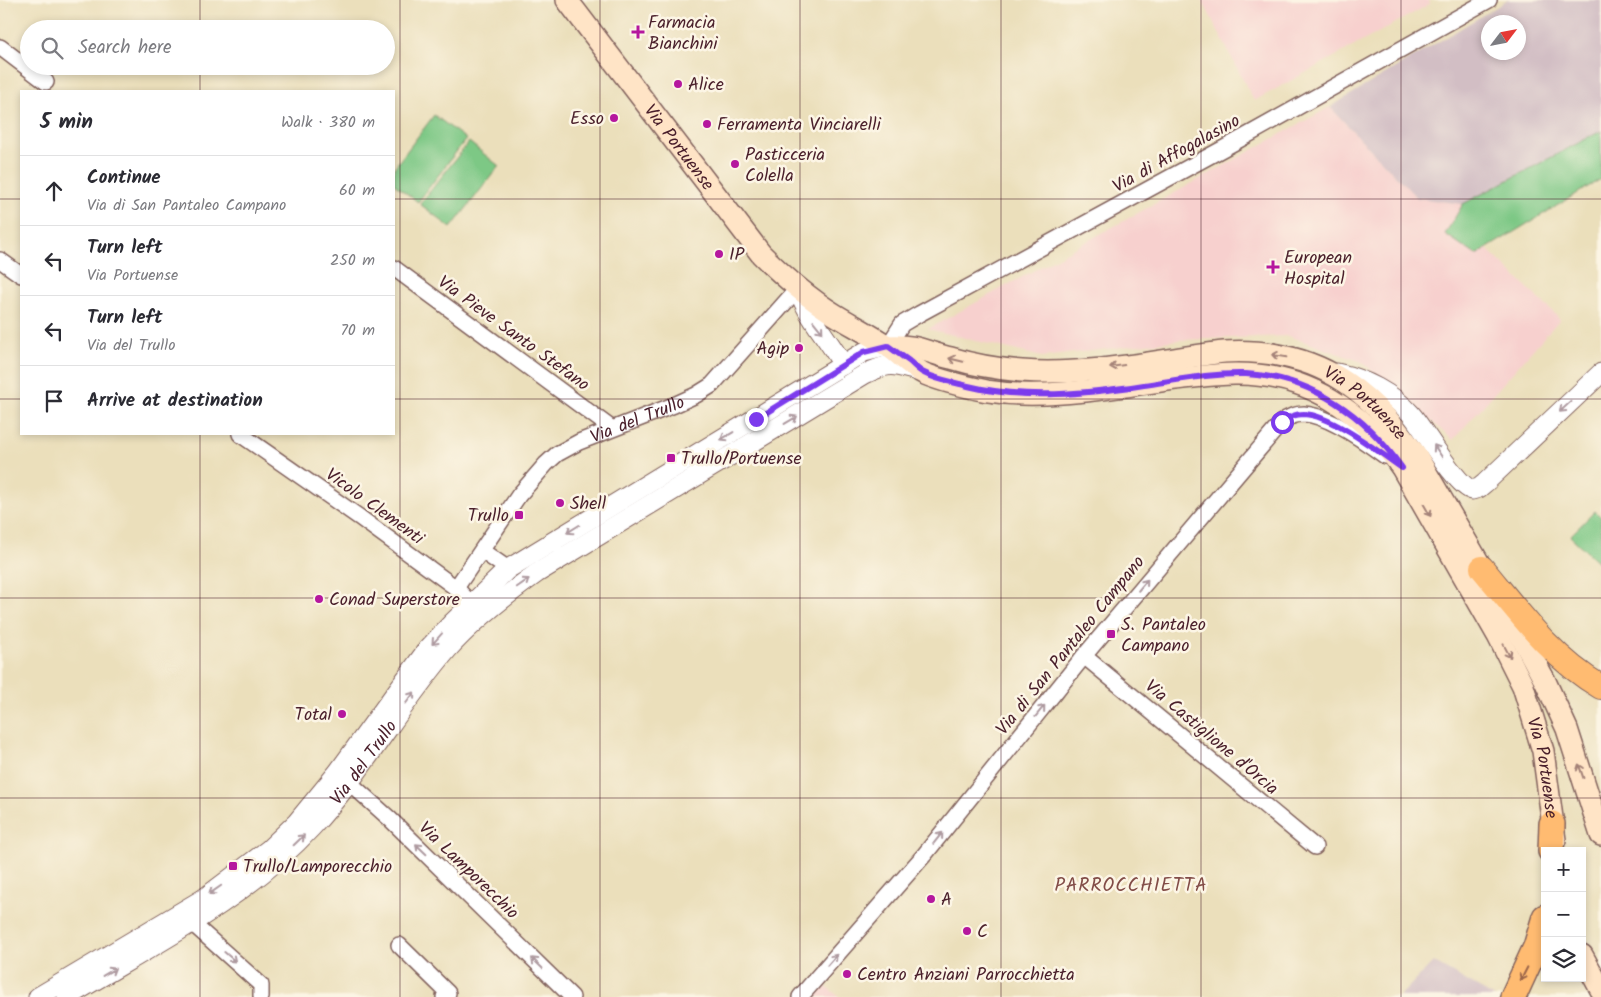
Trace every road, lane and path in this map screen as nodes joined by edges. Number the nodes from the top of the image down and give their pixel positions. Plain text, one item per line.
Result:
1 (1489, 0) edge
2 (575, 3) edge
3 (0, 47) edge
4 (20, 62) edge
5 (37, 75) edge
6 (46, 82) dead end
7 (0, 260) edge
8 (395, 269) edge
9 (20, 274) edge
10 (798, 288) junction
11 (888, 346) junction
12 (843, 365) junction
13 (1325, 370) junction
14 (923, 373) junction
15 (865, 374) junction
16 (1601, 374) edge
17 (611, 428) junction
18 (241, 435) edge
19 (1402, 468) junction
20 (634, 491) junction
21 (644, 508) junction
22 (482, 551) junction
23 (1482, 568) junction
24 (508, 569) junction
25 (456, 588) junction
26 (476, 610) junction
27 (1084, 656) junction
28 (1601, 687) edge
29 (344, 777) junction
30 (1552, 824) junction
31 (1601, 835) edge
32 (1315, 847) dead end
33 (1551, 847) edge
34 (1556, 847) edge
35 (186, 918) junction
36 (1541, 930) edge
37 (399, 945) dead end
38 (1586, 962) edge
39 (1601, 990) edge
40 (38, 997) edge
41 (67, 997) edge
42 (261, 997) edge
43 (444, 997) edge
44 (572, 997) edge
45 (800, 997) edge
46 (1512, 997) edge

1 - 11 street, Via di Affogalasino
2 - 10 main road, Via Portuense
3 - 4 street
5 - 6 street
7 - 9 street
8 - 17 street, Via Pieve Santo Stefano
10 - 11 main road, Via Portuense
10 -> 12 street, Via Portuense
10 - 17 street, Via del Trullo
11 - 12 street, Via del Trullo
13 -> 11 main road, Via Portuense
11 - 14 main road, Via Portuense
11 - 15 street, Via del Trullo
12 -> 20 street, Via del Trullo
16 -> 13 street
13 - 23 main road, Via Portuense
14 - 15 street, Via del Trullo
14 - 19 main road, Via Portuense
21 -> 15 street, Via del Trullo
17 - 22 street, Via del Trullo
18 - 25 street, Vicolo Clementi
27 -> 19 street, Via di San Pantaleo Campano
19 -> 30 main road, Via Portuense
20 - 21 street
20 -> 24 street, Via del Trullo
26 -> 21 street, Via del Trullo
22 - 24 street
22 - 25 street, Via del Trullo
23 - 28 main road
31 -> 23 main road, Via Portuense
24 - 26 street, Via del Trullo
25 - 26 street, Vicolo Clementi
26 - 29 street, Via del Trullo
27 - 32 street, Via Castiglione d'Orcia
45 -> 27 street, Via di San Pantaleo Campano
29 - 35 street, Via del Trullo
44 -> 29 street, Via Lamporecchio
30 - 33 highway
30 - 34 main road, Via Portuense
35 - 40 street, Via del Trullo
41 -> 35 street, Via del Trullo
35 -> 42 street
36 -> 46 highway
37 - 43 street
38 - 39 main road

